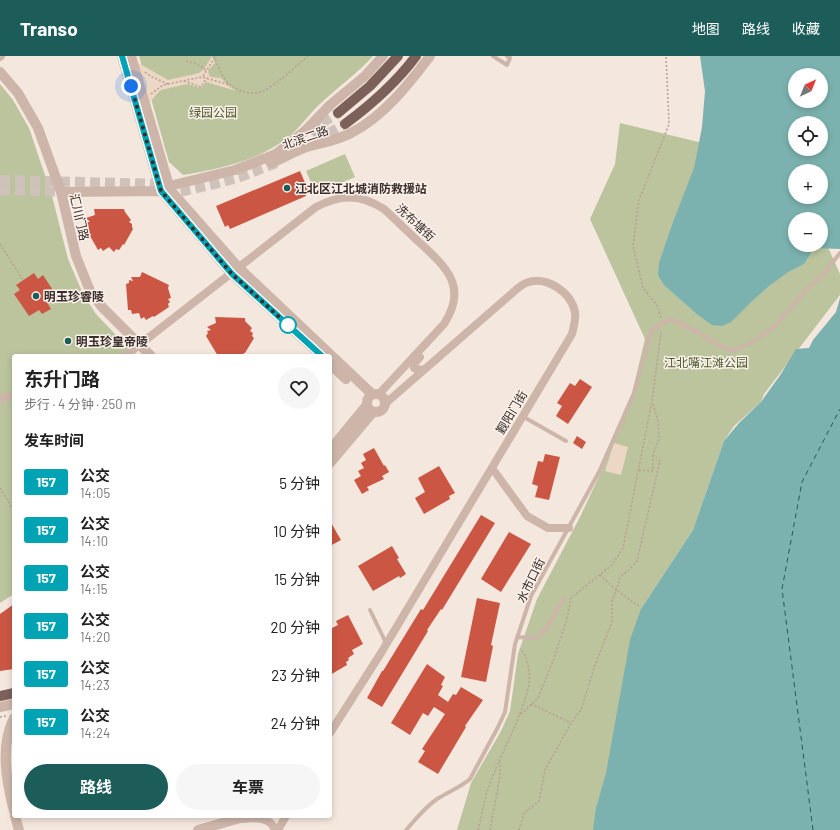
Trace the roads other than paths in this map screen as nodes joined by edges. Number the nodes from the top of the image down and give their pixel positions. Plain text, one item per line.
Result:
1 (122, 56) edge
2 (131, 56) edge
3 (383, 56) edge
4 (398, 56) edge
5 (416, 56) edge
6 (430, 56) edge
7 (493, 56) edge
8 (507, 56) edge
9 (0, 72) edge
10 (338, 113) tunnel mouth
11 (318, 117) junction
12 (345, 124) tunnel mouth
13 (336, 140) junction
14 (167, 190) junction
15 (61, 192) junction
16 (840, 254) edge
17 (236, 271) junction
18 (432, 337) junction
19 (139, 345) junction
20 (128, 354) edge
21 (149, 354) edge
22 (320, 354) edge
23 (323, 354) edge
24 (332, 363) edge
25 (332, 366) edge
26 (424, 369) junction
27 (12, 396) edge
28 (0, 399) edge
29 (372, 401) junction
30 (386, 403) junction
31 (522, 416) junction
32 (566, 441) dead end
33 (332, 448) edge
34 (332, 460) edge
35 (492, 468) junction
36 (569, 528) junction
37 (564, 598) dead end
38 (370, 610) dead end
39 (517, 637) junction
40 (386, 643) junction
41 (12, 693) edge
42 (0, 696) edge
43 (12, 704) edge
44 (0, 706) edge
45 (11, 717) edge
46 (332, 730) edge
47 (1, 764) edge
48 (12, 804) edge
49 (16, 818) edge
50 (242, 818) edge
51 (285, 818) edge
52 (237, 820) junction
53 (19, 830) edge
54 (198, 830) edge
55 (275, 830) edge
56 (278, 830) edge
57 (406, 830) edge

1 - 14 street
2 - 14 street
3 - 11 street, 北滨二路
4 - 10 main road, 北滨二路
5 - 12 main road
6 - 13 street, 北滨二路
7 - 8 lane
9 - 15 street, 汇川门路
11 - 13 street
11 - 14 street, 北滨二路
13 - 14 street, 北滨二路
14 - 15 street, 北滨二路
14 - 17 street
15 - 19 street, 汇川门路
16 - 36 lane, 水市口街
17 - 18 street, 洗布塘街
17 - 19 street, 洗布塘街
17 - 22 street
17 - 23 street
18 - 26 street
18 - 29 street, 洗布塘街
19 - 20 street, 洗布塘街
19 - 21 street, 汇川门路
24 - 29 street
25 - 29 street
26 - 30 street, 觐阳门街
26 - 31 street, 觐阳门街
27 - 28 street
29 - 30 street
29 - 30 street
29 - 33 street
29 - 34 street
31 - 32 lane
31 - 35 street, 觐阳门街
35 - 36 street
35 - 40 street, 觐阳门街
36 - 39 lane, 水市口街
37 - 39 lane
38 - 40 lane
39 - 57 lane, 水市口街
40 - 46 street, 觐阳门街
41 - 42 main road
43 - 44 street
45 - 47 street
47 - 48 street
49 - 53 street
50 - 52 street
51 - 56 street
52 - 54 street
52 - 55 street

